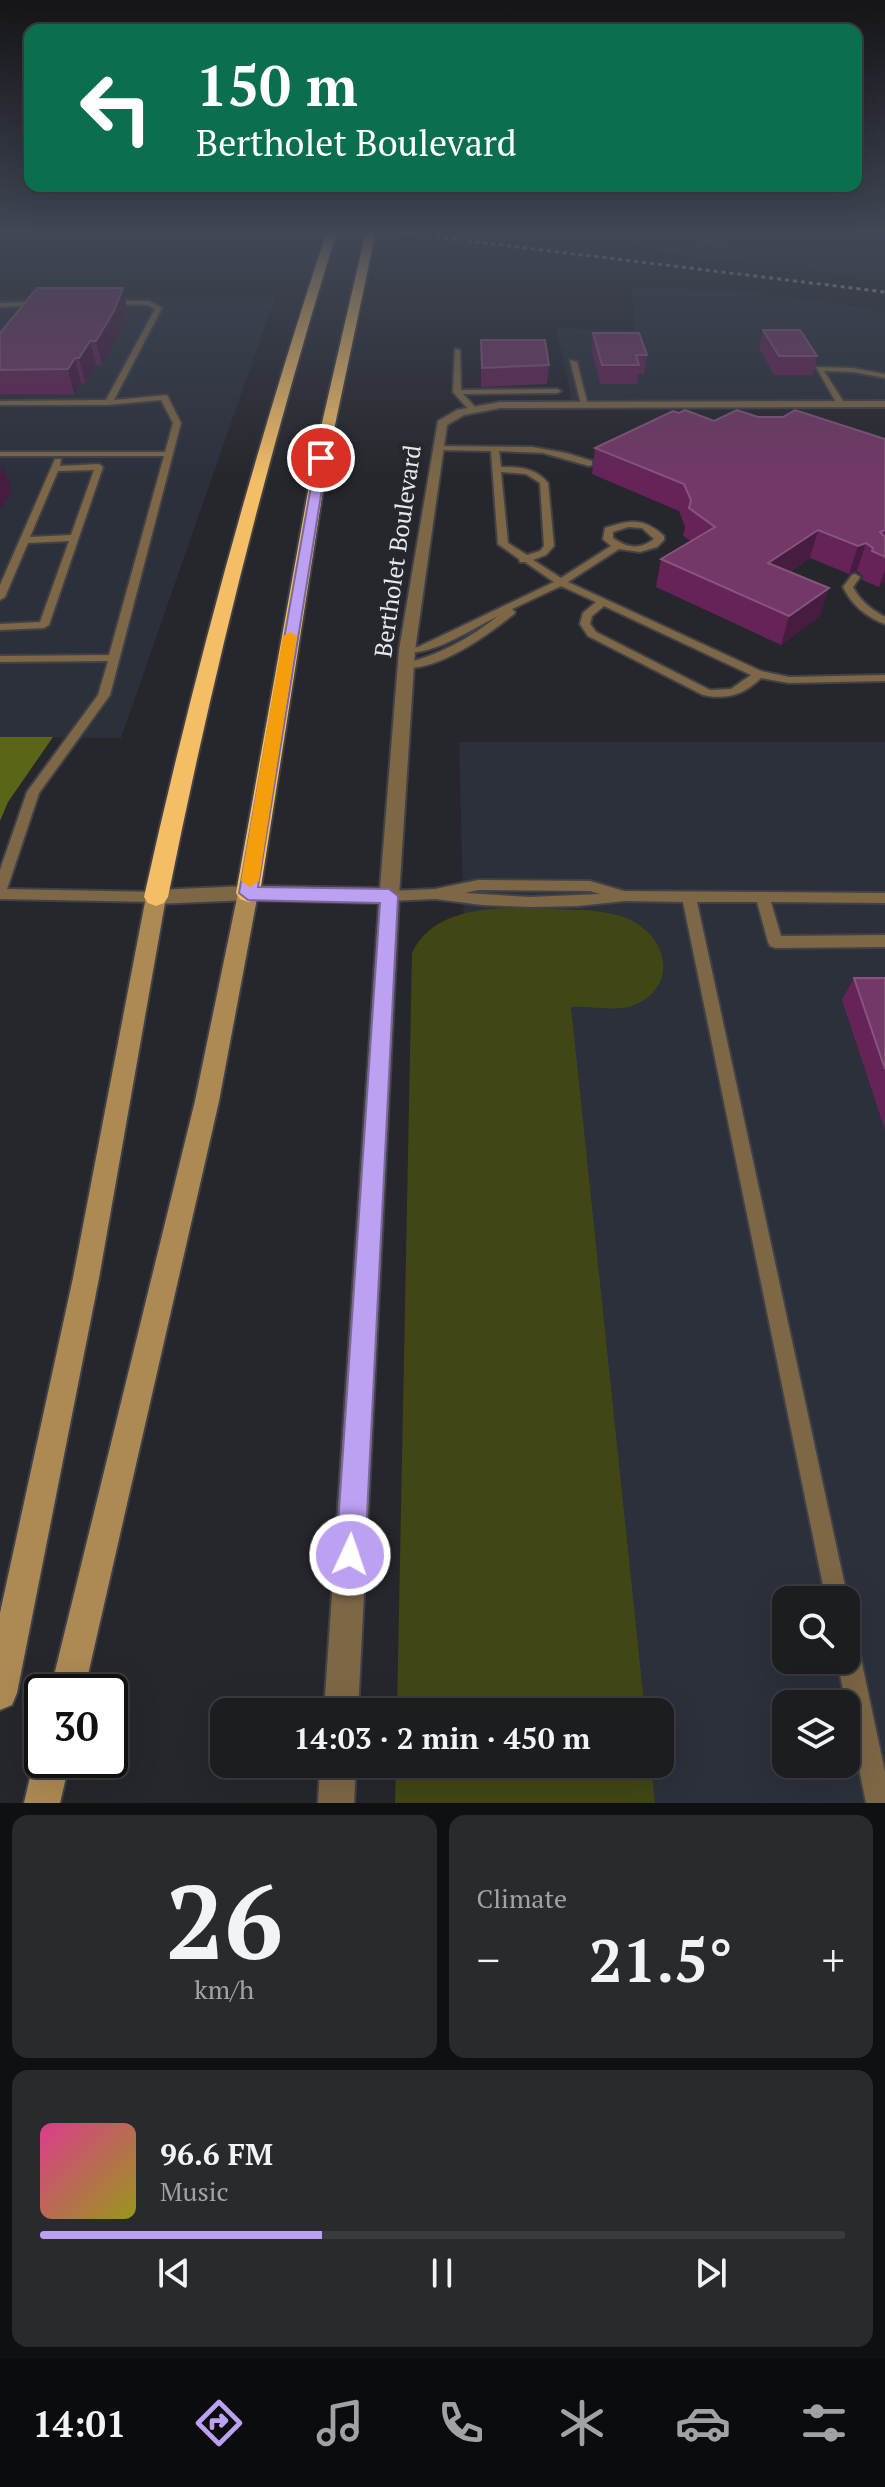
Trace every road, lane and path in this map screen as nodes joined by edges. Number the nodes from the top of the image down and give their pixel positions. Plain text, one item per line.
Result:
1 (155, 315) edge
2 (306, 315) edge
3 (352, 315) edge
4 (457, 350) dead end
5 (573, 362) dead end
6 (885, 376) edge
7 (557, 391) dead end
8 (457, 392) junction
9 (0, 403) edge
10 (108, 403) junction
11 (585, 404) junction
12 (841, 404) junction
13 (885, 404) edge
14 (473, 409) junction
15 (438, 448) junction
16 (495, 449) junction
17 (0, 454) edge
18 (61, 454) junction
19 (168, 454) junction
20 (589, 463) dead end
21 (54, 469) junction
22 (496, 469) junction
23 (75, 538) junction
24 (24, 540) junction
25 (618, 546) junction
26 (523, 560) junction
27 (15, 562) junction
28 (0, 563) edge
29 (855, 577) dead end
30 (3, 582) edge
31 (561, 582) junction
32 (0, 597) edge
33 (523, 601) junction
34 (604, 601) junction
35 (885, 621) edge
36 (0, 627) edge
37 (407, 650) junction
38 (114, 658) junction
39 (0, 659) edge
40 (407, 666) junction
41 (758, 674) junction
42 (885, 678) edge
43 (0, 892) edge
44 (248, 893) junction
45 (389, 896) junction
46 (156, 897) junction
47 (689, 897) junction
48 (763, 898) junction
49 (885, 898) edge
50 (885, 941) edge
51 (834, 1586) edge
52 (71, 1674) edge
53 (852, 1674) edge
54 (0, 1693) edge
55 (342, 1698) edge
56 (48, 1778) edge
57 (337, 1778) edge
58 (42, 1803) edge
59 (336, 1803) edge
60 (879, 1803) edge

1 - 10 lane
2 - 46 highway
3 - 44 highway
4 - 8 lane
5 - 11 lane
6 - 12 lane
7 - 8 lane
8 - 14 lane
9 - 10 lane
10 - 19 lane
11 - 12 street, Bertholet Boulevard
11 - 14 street, Bertholet Boulevard
12 - 13 street, Bertholet Boulevard
14 - 15 street, Bertholet Boulevard
15 - 16 lane
15 - 37 street, Bertholet Boulevard
16 - 20 lane
16 - 22 lane
17 - 18 lane
18 - 19 lane
18 - 21 lane
19 - 38 lane
21 - 23 lane
21 - 24 lane
22 - 26 lane
22 - 26 lane
23 - 24 lane
23 - 36 lane
24 - 27 lane
25 - 25 lane
25 - 31 lane
26 - 31 lane
27 - 28 lane
27 - 30 lane
29 - 35 lane
30 - 32 lane
31 - 33 lane
31 - 34 lane
33 - 37 lane
33 - 40 lane
34 - 41 lane
34 - 41 lane
37 - 40 street, Bertholet Boulevard
38 - 39 lane
38 - 43 lane
40 - 45 street, Bertholet Boulevard
41 - 42 lane
43 - 46 lane
44 - 45 street
44 - 46 street
44 - 52 main road
45 - 47 lane
45 - 55 street, Bertholet Boulevard
46 - 54 main road
47 - 48 lane
47 - 51 lane
48 - 49 lane
48 - 50 lane
53 - 60 lane
56 - 58 main road
57 - 59 street

